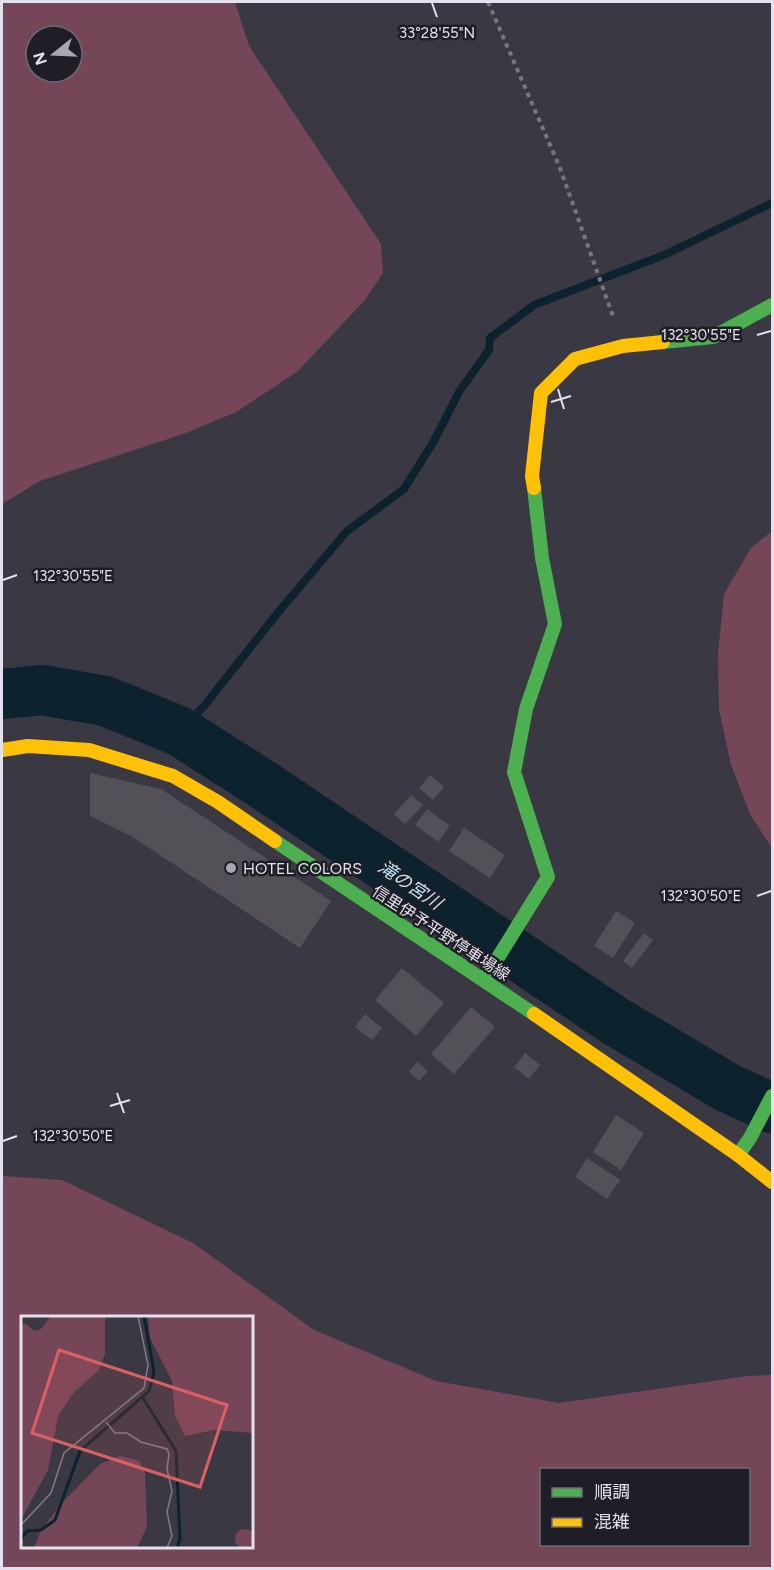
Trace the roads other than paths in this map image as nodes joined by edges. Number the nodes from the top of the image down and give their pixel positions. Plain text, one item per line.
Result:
1 (772, 305) edge
2 (2, 750) edge
3 (487, 974) junction
4 (772, 1096) edge
5 (738, 1155) junction
6 (772, 1182) edge

1 - 3 street
2 - 3 street, 信里伊予平野停車場線
3 - 5 street, 信里伊予平野停車場線
4 - 5 street
5 - 6 street, 信里伊予平野停車場線

